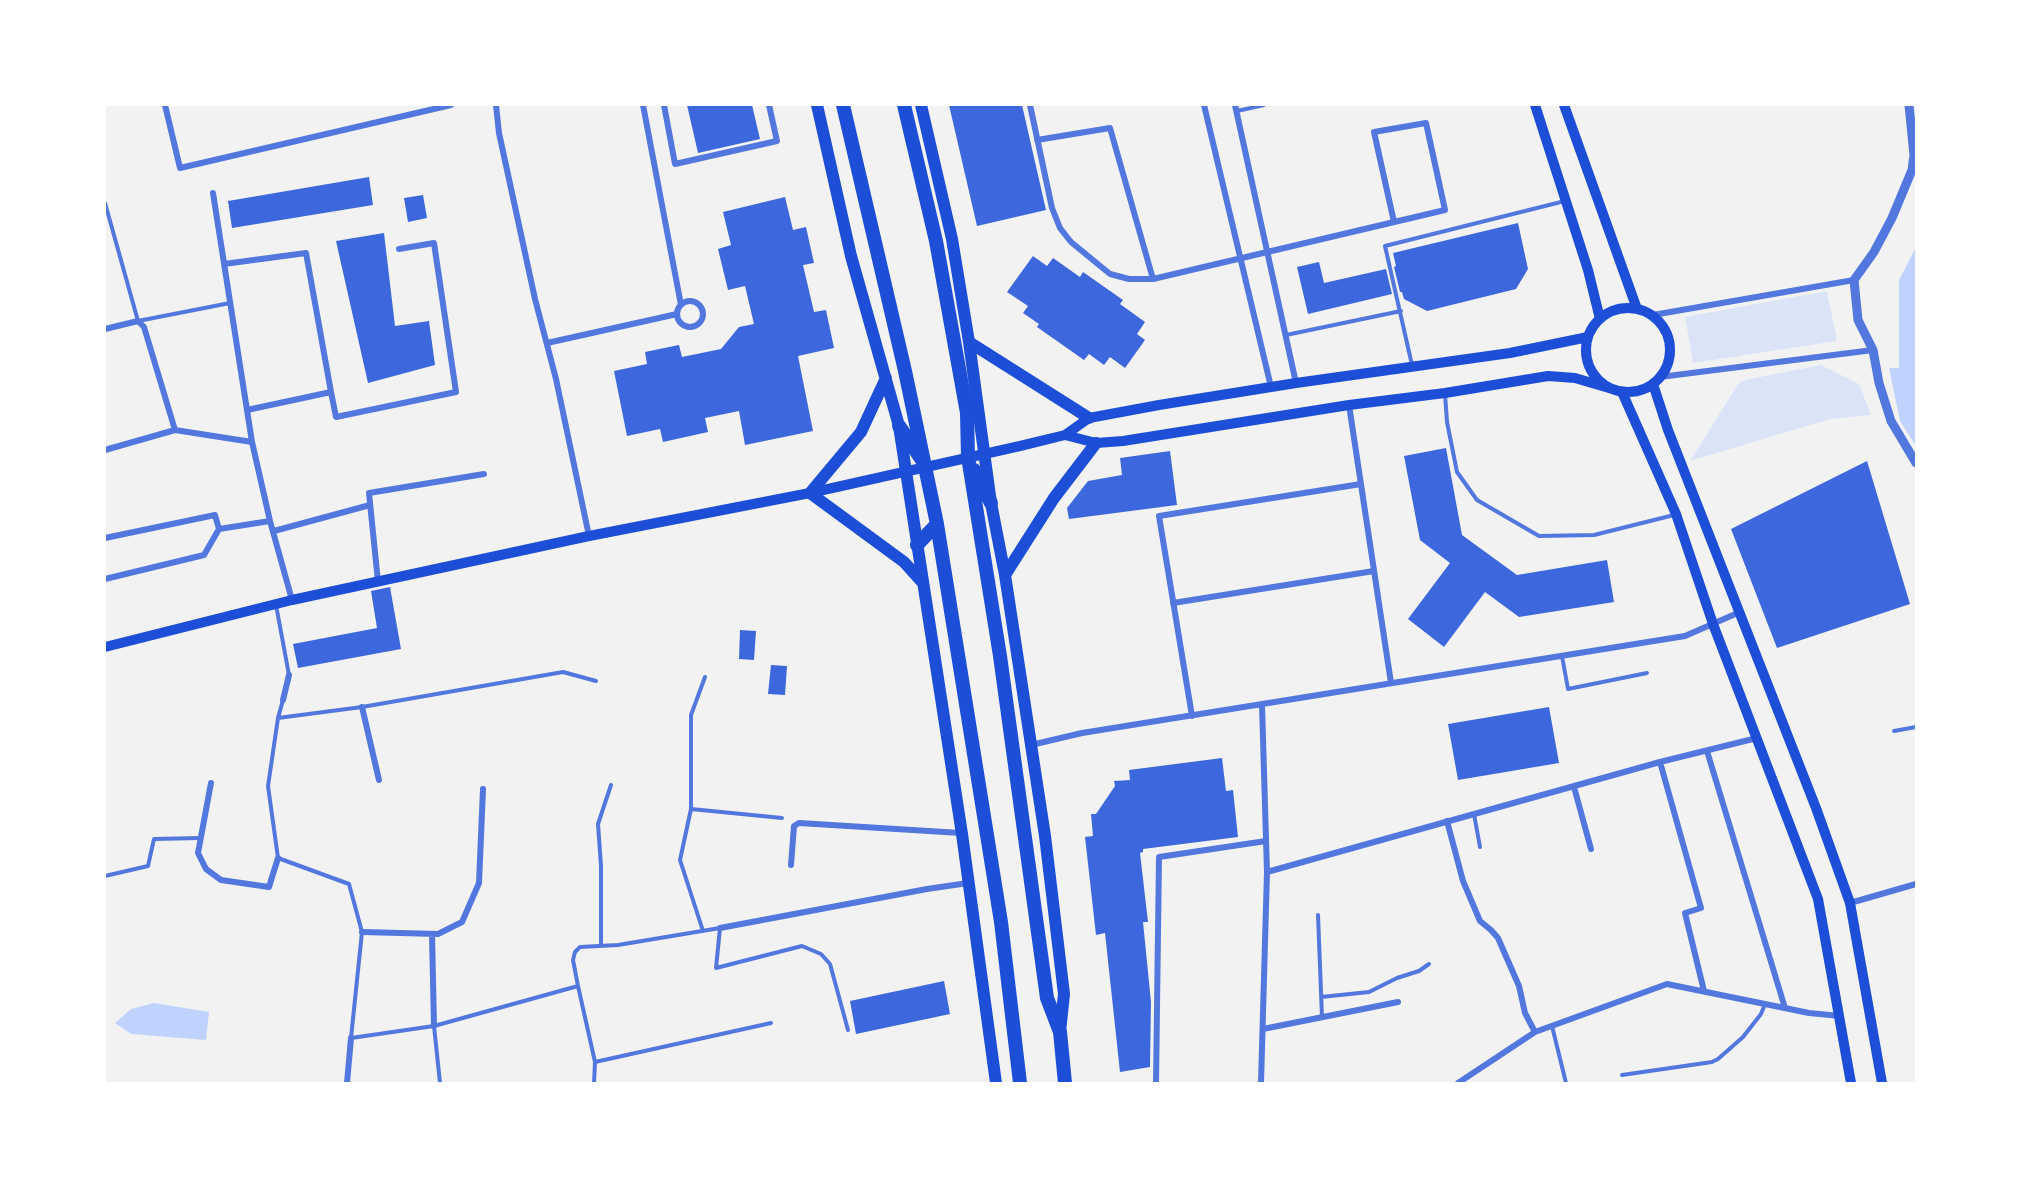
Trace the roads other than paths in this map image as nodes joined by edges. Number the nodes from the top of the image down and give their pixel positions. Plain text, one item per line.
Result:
1 (165, 105) edge
2 (451, 105) edge
3 (496, 105) edge
4 (643, 105) edge
5 (664, 105) edge
6 (769, 105) edge
7 (817, 105) edge
8 (843, 105) edge
9 (904, 105) edge
10 (921, 105) edge
11 (1030, 105) edge
12 (1204, 105) edge
13 (1264, 105) edge
14 (1535, 105) edge
15 (1564, 105) edge
16 (1909, 105) edge
17 (1236, 108) edge
18 (1037, 140) junction
19 (213, 193) dead end
20 (1565, 201) junction
21 (105, 203) edge
22 (1394, 222) junction
23 (399, 249) dead end
24 (1267, 251) junction
25 (1241, 257) junction
26 (224, 264) junction
27 (1153, 279) junction
28 (1854, 280) junction
29 (230, 303) junction
30 (681, 305) junction
31 (1637, 309) junction
32 (1401, 311) junction
33 (677, 314) junction
34 (1653, 315) junction
35 (1600, 319) junction
36 (138, 321) junction
37 (105, 329) edge
38 (1286, 335) junction
39 (1588, 337) junction
40 (969, 342) junction
41 (547, 343) junction
42 (1873, 350) junction
43 (1413, 367) junction
44 (886, 378) junction
45 (1657, 381) junction
46 (1296, 383) junction
47 (1271, 387) junction
48 (1609, 388) junction
49 (331, 392) junction
50 (1622, 392) junction
51 (1445, 393) junction
52 (976, 398) junction
53 (1349, 405) junction
54 (966, 408) junction
55 (247, 410) junction
56 (1089, 418) junction
57 (899, 426) junction
58 (175, 430) junction
59 (1065, 435) junction
60 (252, 442) junction
61 (1096, 443) junction
62 (105, 450) edge
63 (984, 454) junction
64 (968, 457) junction
65 (1916, 463) edge
66 (926, 467) junction
67 (906, 471) junction
68 (484, 474) dead end
69 (1361, 484) junction
70 (810, 493) junction
71 (991, 503) junction
72 (370, 505) junction
73 (1676, 514) junction
74 (270, 521) junction
75 (937, 524) junction
76 (219, 529) junction
77 (274, 531) junction
78 (589, 536) junction
79 (105, 538) edge
80 (917, 545) junction
81 (1374, 571) junction
82 (1005, 575) junction
83 (105, 579) edge
84 (378, 582) junction
85 (923, 584) junction
86 (292, 600) junction
87 (1173, 603) junction
88 (276, 604) junction
89 (1740, 611) junction
90 (1713, 624) junction
91 (105, 647) edge
92 (1562, 656) junction
93 (1647, 673) dead end
94 (289, 675) joint
95 (705, 677) dead end
96 (596, 681) dead end
97 (1391, 683) junction
98 (282, 700) joint
99 (1262, 705) junction
100 (362, 707) junction
101 (1192, 716) junction
102 (278, 718) junction
103 (1916, 727) edge
104 (1894, 731) dead end
105 (1757, 738) junction
106 (1031, 745) junction
107 (1707, 750) junction
108 (1660, 762) junction
109 (379, 780) dead end
110 (211, 783) dead end
111 (611, 786) dead end
112 (1574, 787) junction
113 (483, 789) dead end
114 (691, 808) junction
115 (1474, 813) junction
116 (782, 818) dead end
117 (1447, 821) junction
118 (962, 834) junction
119 (201, 838) junction
120 (1266, 842) junction
121 (1480, 847) dead end
122 (1591, 849) dead end
123 (278, 858) junction
124 (791, 865) dead end
125 (1267, 872) junction
126 (105, 876) edge
127 (969, 883) junction
128 (1916, 884) edge
129 (1850, 903) junction
130 (1318, 915) dead end
131 (720, 928) junction
132 (703, 931) junction
133 (362, 932) junction
134 (432, 934) junction
135 (601, 945) junction
136 (1430, 964) dead end
137 (578, 986) junction
138 (1704, 991) junction
139 (1321, 997) junction
140 (1398, 1002) dead end
141 (1765, 1004) junction
142 (1785, 1008) junction
143 (1840, 1016) junction
144 (1322, 1017) junction
145 (771, 1023) dead end
146 (434, 1026) junction
147 (1552, 1026) junction
148 (1263, 1029) junction
149 (848, 1030) dead end
150 (1060, 1032) junction
151 (1535, 1032) junction
152 (351, 1038) junction
153 (595, 1062) junction
154 (1622, 1075) dead end
155 (347, 1083) edge
156 (440, 1083) edge
157 (594, 1083) edge
158 (996, 1083) edge
159 (1020, 1083) edge
160 (1065, 1083) edge
161 (1156, 1083) edge
162 (1261, 1083) edge
163 (1458, 1083) edge
164 (1566, 1083) edge
165 (1851, 1083) edge
166 (1882, 1083) edge

1 - 2 street
3 - 41 street
4 - 30 street
5 - 6 street
7 - 44 main road
8 - 66 highway
9 - 54 highway
10 - 40 main road
11 - 18 street
12 - 25 street
13 - 17 lane
14 - 20 main road
15 - 31 main road
16 - 28 street
17 - 24 street
18 - 27 street
18 - 27 street
19 - 26 street
20 - 32 lane
20 - 35 main road
21 - 36 lane
22 - 22 street
22 - 24 street
23 - 49 street
24 - 25 street
24 - 38 street
25 - 27 street
25 - 47 street
26 - 29 street
26 - 49 street
28 - 34 street
28 - 42 street
29 - 36 lane
29 - 55 street
30 - 33 street
30 - 33 street
31 - 34 main road
31 - 35 main road
32 - 38 lane
32 - 43 lane
33 - 41 street
34 - 45 main road
35 - 39 main road
36 - 37 street
36 - 58 street
38 - 46 street
39 - 43 main road
39 - 48 main road
40 - 52 main road
40 - 56 main road
41 - 78 street
42 - 45 street
42 - 65 street
43 - 46 main road
44 - 57 main road
44 - 70 main road
45 - 50 main road
45 - 89 main road
46 - 47 main road
47 - 56 main road
48 - 50 main road
48 - 51 main road
49 - 55 street
50 - 73 main road
51 - 53 main road
51 - 73 lane
52 - 54 highway
52 - 63 main road
53 - 61 main road
53 - 69 street
54 - 64 highway
55 - 60 street
56 - 59 main road
57 - 66 highway
57 - 67 main road
58 - 60 street
58 - 62 street
59 - 61 main road
59 - 63 main road
60 - 74 street
61 - 82 main road
63 - 64 main road
63 - 71 main road
64 - 66 main road
64 - 71 highway
64 - 150 highway
66 - 67 main road
66 - 75 highway
67 - 70 main road
67 - 80 main road
68 - 72 street
69 - 81 street
69 - 87 street
70 - 78 main road
70 - 85 main road
71 - 82 main road
72 - 77 street
72 - 84 street
73 - 90 main road
74 - 76 street
74 - 77 street
75 - 80 highway
75 - 159 highway
76 - 79 street
76 - 83 street
77 - 86 street
78 - 84 main road
80 - 85 main road
81 - 87 street
81 - 97 street
82 - 106 main road
84 - 86 main road
85 - 118 main road
86 - 88 main road
87 - 101 street
88 - 91 main road
88 - 94 lane
89 - 90 street
89 - 129 main road
90 - 92 street
90 - 105 main road
92 - 93 lane
92 - 97 street
94 - 98 street
95 - 114 lane
96 - 100 lane
97 - 99 street
98 - 102 lane
99 - 101 street
99 - 120 street
100 - 102 lane
100 - 109 street
101 - 106 street
102 - 123 lane
103 - 104 lane
105 - 107 street
105 - 143 main road
106 - 150 main road
107 - 108 street
107 - 142 street
108 - 112 street
108 - 138 street
110 - 119 street
111 - 135 lane
112 - 115 street
112 - 122 street
113 - 134 street
114 - 116 lane
114 - 132 lane
115 - 117 street
115 - 121 lane
117 - 125 street
117 - 151 street
118 - 124 street
118 - 127 main road
119 - 123 street
119 - 126 lane
120 - 125 street
120 - 161 street
123 - 133 lane
125 - 148 street
127 - 131 street
127 - 158 main road
128 - 129 street
129 - 166 main road
130 - 139 lane
131 - 132 lane
131 - 149 lane
132 - 135 lane
133 - 134 street
133 - 152 lane
134 - 146 street
135 - 137 lane
136 - 139 lane
137 - 146 lane
137 - 153 lane
138 - 141 street
138 - 147 street
139 - 144 lane
140 - 144 street
141 - 142 street
141 - 154 lane
142 - 143 street
143 - 165 main road
144 - 148 street
145 - 153 lane
146 - 152 lane
146 - 156 lane
147 - 151 street
147 - 164 lane
148 - 162 street
150 - 160 highway
151 - 163 street
152 - 155 street
153 - 157 lane

